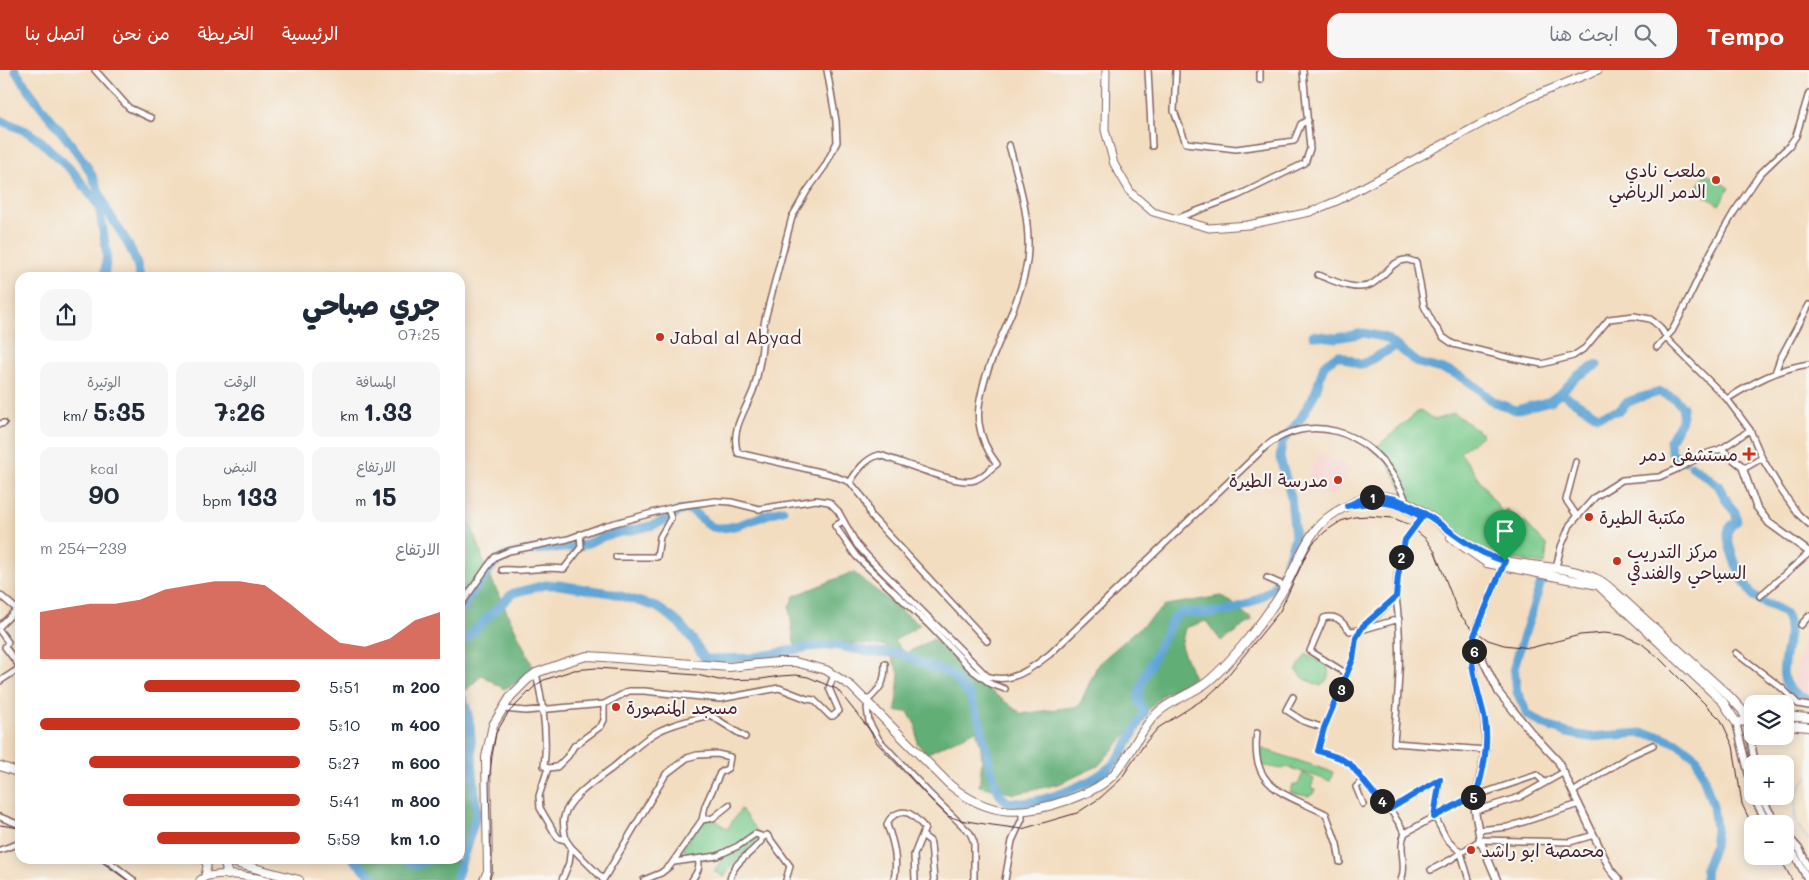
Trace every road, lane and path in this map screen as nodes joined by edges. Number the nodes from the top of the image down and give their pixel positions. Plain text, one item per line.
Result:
1 (95, 70) edge
2 (828, 70) edge
3 (1106, 70) edge
4 (1148, 70) edge
5 (1176, 70) edge
6 (1260, 70) edge
7 (1303, 70) edge
8 (1598, 70) edge
9 (1260, 80) dead end
10 (1809, 93) edge
11 (151, 118) dead end
12 (1308, 120) junction
13 (1009, 146) dead end
14 (1152, 146) dead end
15 (1178, 218) junction
16 (1318, 275) dead end
17 (1809, 305) edge
18 (1666, 336) junction
19 (1657, 348) dead end
20 (1809, 364) edge
21 (1775, 373) junction
22 (1727, 399) junction
23 (1750, 430) junction
24 (1721, 449) junction
25 (1762, 458) junction
26 (1576, 462) dead end
27 (1743, 469) junction
28 (850, 482) junction
29 (1406, 502) junction
30 (1347, 506) junction
31 (669, 513) junction
32 (1577, 516) junction
33 (1422, 517) junction
34 (840, 523) junction
35 (1809, 524) edge
36 (580, 537) junction
37 (1809, 552) edge
38 (616, 557) dead end
39 (1504, 564) junction
40 (1556, 567) junction
41 (502, 570) dead end
42 (1267, 578) dead end
43 (1284, 585) junction
44 (0, 595) edge
45 (1760, 596) dead end
46 (1396, 597) junction
47 (465, 599) edge
48 (15, 608) edge
49 (15, 614) edge
50 (1809, 616) edge
51 (1399, 619) junction
52 (1801, 625) dead end
53 (0, 626) edge
54 (1361, 630) junction
55 (0, 631) edge
56 (987, 641) dead end
57 (1475, 644) junction
58 (1736, 653) dead end
59 (15, 661) edge
60 (885, 664) dead end
61 (15, 671) edge
62 (536, 673) junction
63 (1347, 674) junction
64 (834, 675) junction
65 (0, 681) edge
66 (1005, 689) dead end
67 (1293, 697) dead end
68 (869, 703) junction
69 (604, 704) junction
70 (1809, 706) edge
71 (502, 709) junction
72 (543, 709) junction
73 (1742, 710) junction
74 (1730, 713) junction
75 (1744, 713) edge
76 (1794, 717) edge
77 (1809, 718) edge
78 (1744, 721) edge
79 (1736, 722) junction
80 (1794, 726) edge
81 (1324, 728) junction
82 (1809, 728) edge
83 (1257, 733) dead end
84 (745, 736) dead end
85 (1653, 745) dead end
86 (1486, 750) junction
87 (1744, 755) edge
88 (0, 766) edge
89 (548, 768) junction
90 (15, 771) edge
91 (1564, 772) junction
92 (1363, 780) junction
93 (1545, 783) junction
94 (1573, 792) junction
95 (1476, 796) junction
96 (1364, 804) dead end
97 (1579, 804) junction
98 (729, 805) dead end
99 (1390, 809) junction
100 (1022, 811) junction
101 (1475, 812) junction
102 (0, 817) edge
103 (1434, 817) junction
104 (702, 820) junction
105 (15, 823) edge
106 (1478, 830) junction
107 (1405, 833) junction
108 (922, 835) junction
109 (1594, 835) junction
110 (762, 838) junction
111 (566, 840) junction
112 (1480, 840) junction
113 (1794, 843) edge
114 (15, 845) edge
115 (571, 847) junction
116 (0, 850) edge
117 (1461, 853) junction
118 (1794, 854) edge
119 (698, 860) junction
120 (674, 862) junction
121 (1340, 862) dead end
122 (112, 864) edge
123 (206, 864) edge
124 (225, 864) edge
125 (239, 864) edge
126 (1809, 868) edge
127 (1431, 870) dead end
128 (228, 875) junction
129 (203, 878) edge
130 (651, 879) edge
131 (133, 880) edge
132 (268, 880) edge
133 (299, 880) edge
134 (484, 880) edge
135 (562, 880) edge
136 (603, 880) edge
137 (644, 880) edge
138 (692, 880) edge
139 (730, 880) edge
140 (786, 880) edge
141 (894, 880) edge
142 (915, 880) edge
143 (934, 880) edge
144 (974, 880) edge
145 (1005, 880) edge
146 (1402, 880) edge
147 (1469, 880) edge
148 (1497, 880) edge
149 (1619, 880) edge
150 (1808, 880) edge

1 - 11 street
2 - 28 street
3 - 15 main road
4 - 14 street
5 - 12 street
6 - 9 street
7 - 12 street
8 - 15 main road
10 - 18 street
12 - 15 street
13 - 28 street
16 - 18 street
17 - 21 street
18 - 19 street
18 - 22 street
20 - 21 street
21 - 22 street
22 - 23 street
23 - 24 street
23 - 25 street
24 - 27 street
24 - 32 street
25 - 27 street
25 - 35 street
26 - 32 street
27 - 37 street
28 - 56 street
29 - 30 main road
29 - 34 street
29 - 39 main road
30 - 33 main road
30 - 43 main road
31 - 34 street
31 - 36 street
31 - 38 street
32 - 40 street
33 - 39 main road
33 - 46 street
34 - 66 street
36 - 41 street
36 - 47 street
37 - 45 street
39 - 40 main road
39 - 57 street
39 - 74 main road
40 - 73 main road
42 - 43 street
43 - 100 main road
44 - 48 street
46 - 51 street
46 - 54 street
49 - 53 street
50 - 52 street
51 - 54 street
51 - 86 street
54 - 63 street
54 - 63 street
55 - 59 street
57 - 86 street
57 - 91 street
58 - 70 street
60 - 68 street
61 - 65 street
62 - 64 main road
62 - 71 main road
62 - 72 street
63 - 81 street
64 - 68 main road
64 - 69 street
67 - 81 street
68 - 100 main road
68 - 144 street
69 - 72 street
69 - 89 street
71 - 72 street
71 - 134 main road
72 - 89 street
73 - 74 main road
73 - 75 main road
74 - 79 main road
76 - 77 main road
78 - 79 main road
79 - 87 street
80 - 82 main road
81 - 92 street
83 - 121 street
84 - 111 street
85 - 94 street
86 - 95 street
88 - 90 main road
89 - 111 street
91 - 93 street
91 - 94 street
92 - 96 street
92 - 99 street
93 - 95 street
93 - 101 street
94 - 97 street
95 - 101 street
95 - 103 street
97 - 106 street
97 - 109 street
98 - 104 street
99 - 103 street
99 - 107 street
100 - 145 street
101 - 106 street
102 - 105 street
103 - 107 street
103 - 117 street
104 - 120 street
104 - 136 street
106 - 112 street
107 - 146 street
108 - 141 street
108 - 142 street
108 - 143 street
109 - 112 street
109 - 149 street
110 - 119 street
110 - 139 street
110 - 140 street
111 - 115 street
112 - 117 street
112 - 148 street
113 - 126 street
114 - 116 street
115 - 135 street
115 - 136 street
117 - 127 street
117 - 147 street
118 - 150 street
119 - 120 street
119 - 138 street
120 - 130 street
122 - 131 street
123 - 129 main road
124 - 128 main road
125 - 133 main road
128 - 129 main road
128 - 132 main road
130 - 137 street

